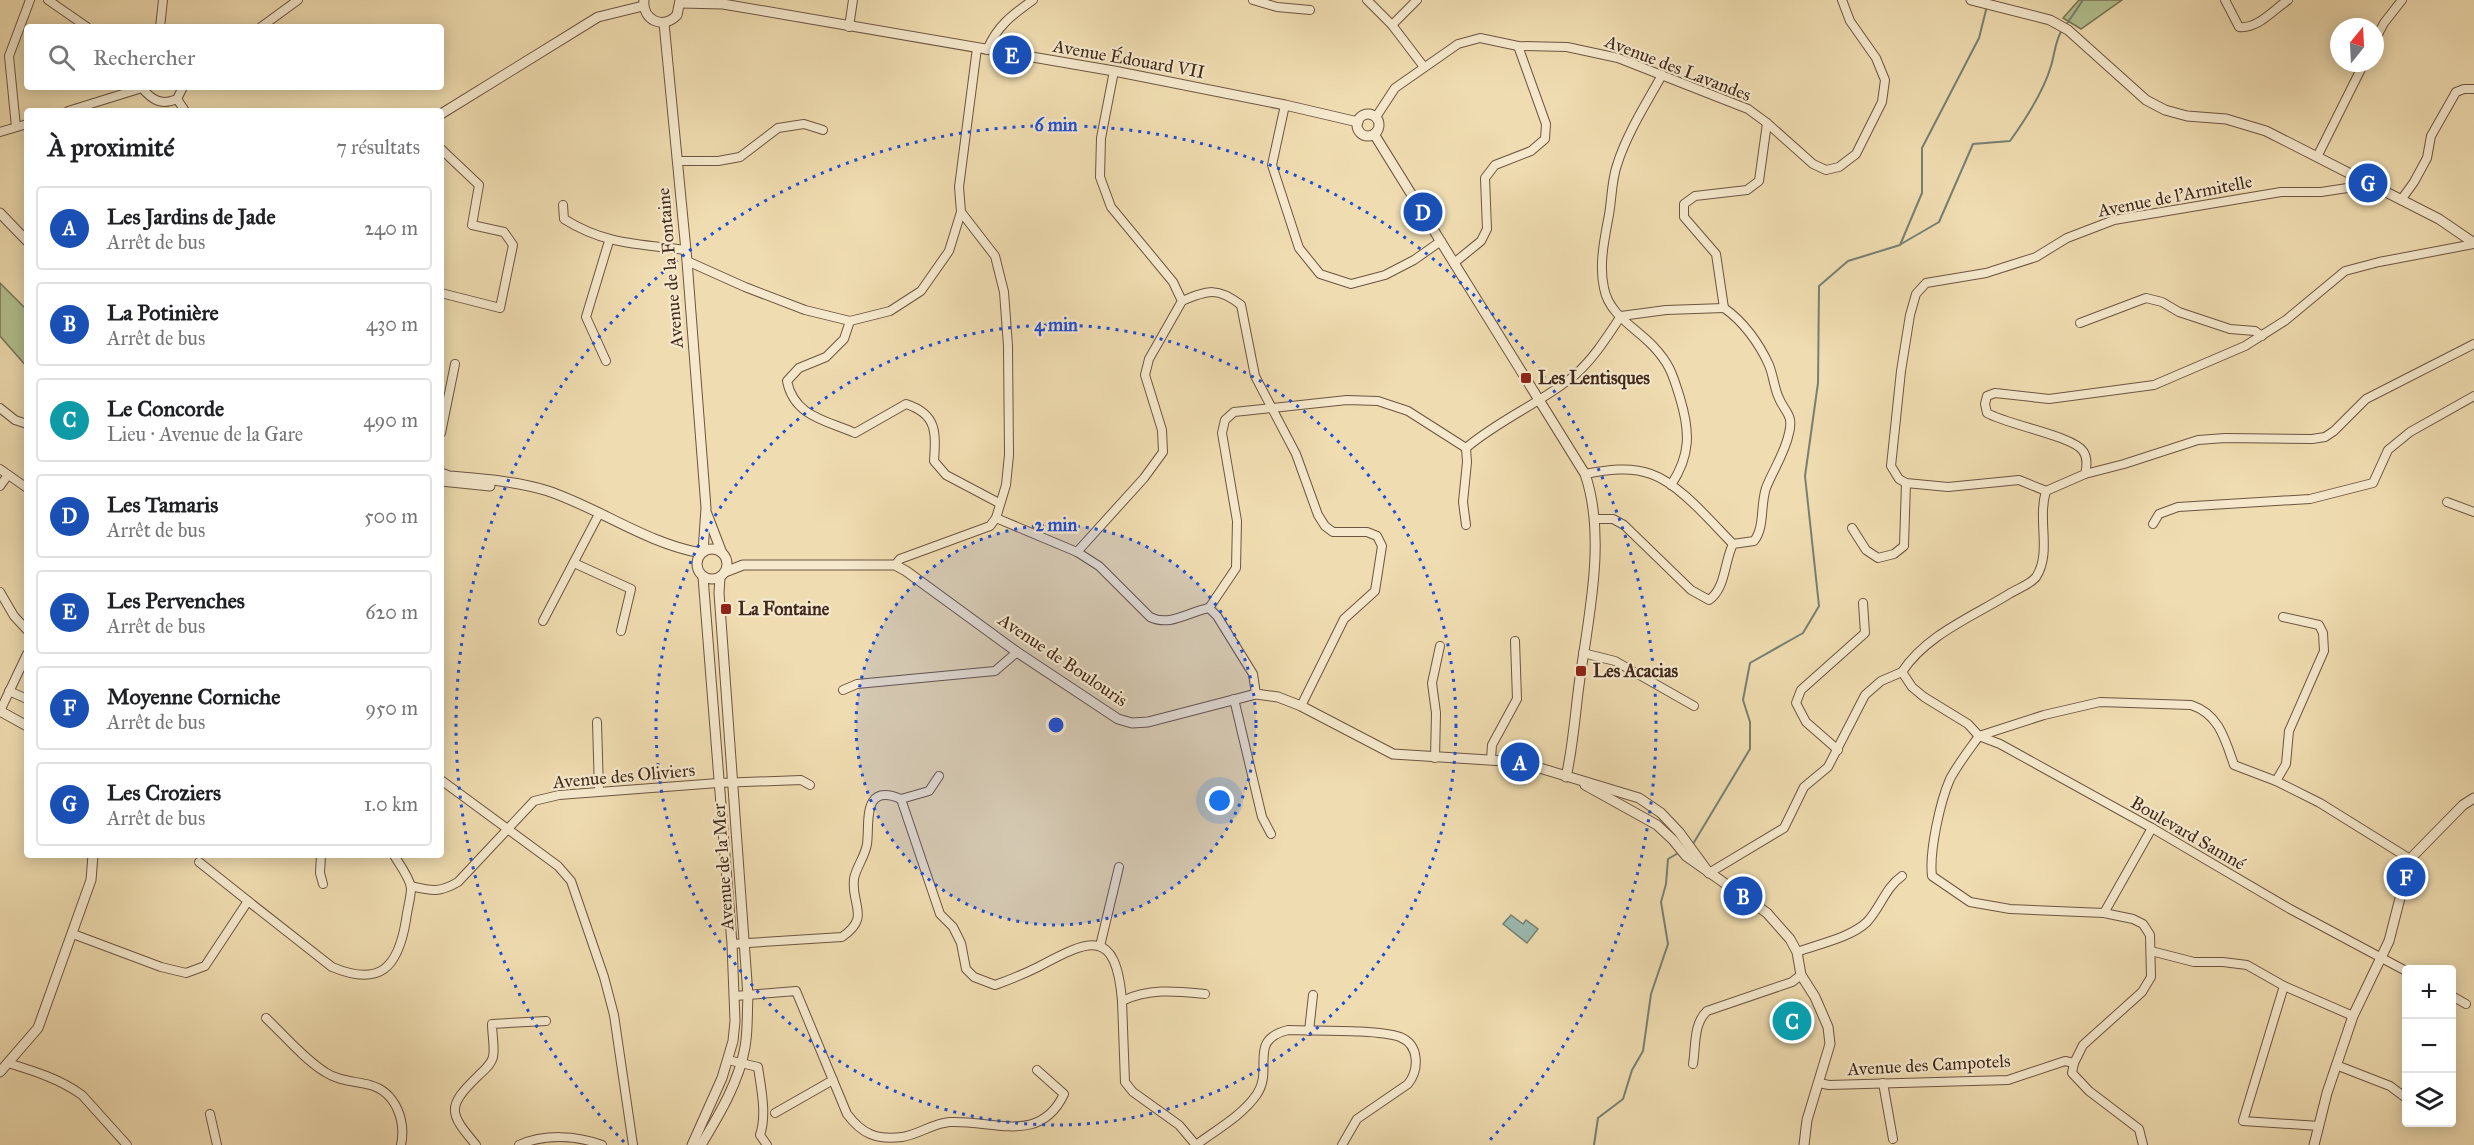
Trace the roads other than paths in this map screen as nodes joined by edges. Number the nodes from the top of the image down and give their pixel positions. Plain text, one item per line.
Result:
1 (30, 0) edge
2 (48, 0) edge
3 (163, 0) edge
4 (298, 0) edge
5 (853, 0) edge
6 (1033, 0) edge
7 (1253, 0) edge
8 (1367, 0) edge
9 (1417, 0) edge
10 (1842, 0) edge
11 (1971, 0) edge
12 (2225, 0) edge
13 (2288, 0) edge
14 (2402, 0) edge
15 (680, 2) edge
16 (644, 3) edge
17 (1310, 10) dead end
18 (664, 23) junction
19 (2384, 23) edge
20 (83, 24) edge
21 (160, 24) edge
22 (265, 24) edge
23 (1392, 25) junction
24 (849, 27) junction
25 (1518, 46) junction
26 (982, 49) junction
27 (0, 54) edge
28 (9, 56) junction
29 (1424, 67) junction
30 (1114, 71) junction
31 (2360, 72) edge
32 (1662, 75) junction
33 (2474, 88) edge
34 (136, 90) edge
35 (144, 90) edge
36 (182, 90) edge
37 (177, 99) junction
38 (1286, 105) junction
39 (78, 108) edge
40 (183, 108) edge
41 (444, 112) edge
42 (1376, 117) junction
43 (1358, 122) junction
44 (1767, 123) junction
45 (24, 125) edge
46 (16, 127) junction
47 (823, 130) dead end
48 (0, 132) edge
49 (1374, 134) junction
50 (444, 152) edge
51 (2317, 157) junction
52 (677, 161) junction
53 (2361, 179) junction
54 (2401, 200) junction
55 (563, 205) dead end
56 (961, 212) junction
57 (0, 213) edge
58 (24, 238) edge
59 (609, 241) junction
60 (1441, 241) junction
61 (2474, 243) edge
62 (686, 250) junction
63 (687, 261) junction
64 (1454, 263) junction
65 (444, 294) edge
66 (1182, 301) junction
67 (1724, 308) junction
68 (1621, 316) junction
69 (850, 321) junction
70 (2080, 322) dead end
71 (2262, 336) junction
72 (2474, 344) edge
73 (606, 361) dead end
74 (455, 364) dead end
75 (2474, 396) edge
76 (1540, 400) junction
77 (0, 408) edge
78 (1270, 408) junction
79 (444, 418) edge
80 (24, 423) edge
81 (1466, 447) junction
82 (0, 469) edge
83 (444, 474) edge
84 (1585, 474) junction
85 (2085, 474) junction
86 (8, 475) junction
87 (444, 481) edge
88 (1906, 483) junction
89 (1671, 485) junction
90 (0, 486) edge
91 (24, 486) edge
92 (535, 488) junction
93 (2046, 491) junction
94 (2447, 502) dead end
95 (999, 503) junction
96 (706, 512) junction
97 (2474, 512) edge
98 (599, 514) junction
99 (996, 518) junction
100 (1596, 519) junction
101 (2153, 524) dead end
102 (1467, 525) dead end
103 (1852, 528) dead end
104 (1733, 544) junction
105 (675, 548) junction
106 (702, 552) junction
107 (1077, 552) junction
108 (724, 556) junction
109 (574, 562) junction
110 (696, 565) junction
111 (743, 565) junction
112 (895, 565) junction
113 (723, 574) junction
114 (703, 577) junction
115 (0, 592) edge
116 (1863, 603) dead end
117 (1209, 608) junction
118 (2283, 617) dead end
119 (543, 621) dead end
120 (24, 627) edge
121 (621, 631) dead end
122 (1515, 641) dead end
123 (1440, 646) dead end
124 (1017, 652) junction
125 (1583, 653) junction
126 (24, 660) edge
127 (1902, 672) junction
128 (843, 690) dead end
129 (9, 691) junction
130 (1256, 694) junction
131 (24, 698) edge
132 (1234, 699) junction
133 (1300, 706) junction
134 (1694, 706) dead end
135 (0, 711) edge
136 (597, 722) dead end
137 (24, 724) edge
138 (1979, 736) junction
139 (1839, 750) junction
140 (1435, 758) junction
141 (1491, 759) junction
142 (939, 776) dead end
143 (1566, 777) junction
144 (2276, 781) junction
145 (444, 782) edge
146 (733, 782) junction
147 (718, 783) junction
148 (810, 785) dead end
149 (598, 791) junction
150 (2474, 798) edge
151 (901, 799) junction
152 (507, 828) junction
153 (2152, 828) junction
154 (1271, 834) dead end
155 (93, 858) edge
156 (321, 858) edge
157 (396, 858) edge
158 (2410, 859) junction
159 (199, 862) dead end
160 (1119, 867) dead end
161 (1709, 873) junction
162 (1902, 876) dead end
163 (323, 884) dead end
164 (411, 886) junction
165 (248, 901) junction
166 (2104, 913) junction
167 (73, 934) junction
168 (732, 944) junction
169 (745, 944) junction
170 (1100, 946) junction
171 (2151, 951) junction
172 (1797, 952) junction
173 (2381, 957) junction
174 (2402, 969) edge
175 (1801, 975) junction
176 (2284, 986) junction
177 (1205, 994) dead end
178 (1313, 995) dead end
179 (735, 996) junction
180 (748, 996) junction
181 (2456, 999) edge
182 (1122, 1001) junction
183 (2466, 1004) dead end
184 (2353, 1016) junction
185 (266, 1018) dead end
186 (546, 1021) dead end
187 (1309, 1031) junction
188 (728, 1060) junction
189 (741, 1062) junction
190 (8, 1063) junction
191 (2074, 1063) junction
192 (1693, 1064) dead end
193 (2336, 1065) junction
194 (1037, 1070) dead end
195 (0, 1072) edge
196 (833, 1080) junction
197 (1819, 1083) junction
198 (1883, 1083) junction
199 (2402, 1095) edge
200 (775, 1113) dead end
201 (210, 1114) dead end
202 (2319, 1126) junction
203 (630, 1136) junction
204 (1893, 1139) dead end
205 (127, 1145) edge
206 (217, 1145) edge
207 (401, 1145) edge
208 (476, 1145) edge
209 (519, 1145) edge
210 (602, 1145) edge
211 (627, 1145) edge
212 (633, 1145) edge
213 (692, 1145) edge
214 (701, 1145) edge
215 (767, 1145) edge
216 (1196, 1145) edge
217 (1342, 1145) edge
218 (1804, 1145) edge
219 (2143, 1145) edge
220 (2314, 1145) edge

1 - 28 street
2 - 20 street
3 - 21 street
4 - 22 street
5 - 24 street
6 - 26 street
7 - 17 street
8 - 23 street
9 - 23 street
10 - 44 street, Avenue des Lavandes
11 - 51 street
12 - 13 street
14 - 19 street
15 - 18 street
15 - 24 street, Avenue Édouard VII
16 - 18 street
16 - 41 street
18 - 52 street, Avenue de la Fontaine
23 - 29 street
24 - 26 street, Avenue Édouard VII
25 - 29 street, Avenue des Lavandes
25 - 32 street, Avenue des Lavandes
25 - 64 street
26 - 30 street, Avenue Édouard VII
26 - 56 street
27 - 28 street
28 - 46 street
29 - 42 street, Avenue des Lavandes
30 - 38 street, Avenue Édouard VII
30 - 66 street
31 - 51 street
32 - 44 street, Avenue des Lavandes
32 - 68 street
33 - 54 street
34 - 39 street
35 - 37 street
36 - 37 street
37 - 40 street
38 - 43 street, Avenue Édouard VII
38 - 60 street
42 - 43 street, Avenue Édouard VII
42 - 49 street
43 - 49 street, Avenue Édouard VII
44 - 67 street
45 - 46 street
46 - 48 street
47 - 52 street
49 - 60 street, Avenue Édouard VII
50 - 65 street
51 - 53 street
52 - 62 street, Avenue de la Fontaine
53 - 54 street
53 - 88 street, Avenue de l'Armitelle
54 - 61 street
55 - 59 street
56 - 69 street
56 - 95 street
57 - 58 street
59 - 62 street
59 - 73 street
60 - 64 street, Avenue Édouard VII
61 - 71 street
62 - 63 street, Avenue de la Fontaine
63 - 69 street
63 - 96 street, Avenue de la Fontaine
64 - 76 street, Avenue Édouard VII
66 - 78 street
66 - 107 street
67 - 68 street
67 - 104 street
68 - 76 street
68 - 89 street
69 - 95 street
70 - 71 street
71 - 85 street
72 - 85 street
74 - 79 street
75 - 101 street
76 - 81 street
76 - 84 street, Avenue Édouard VII
77 - 80 street
78 - 81 street
78 - 117 street
78 - 133 street
81 - 102 street
82 - 86 street
83 - 92 street
84 - 89 street
84 - 100 street, Avenue Édouard VII
85 - 93 street
86 - 90 street
86 - 91 street
87 - 92 street
88 - 93 street
88 - 103 street
89 - 104 street
92 - 98 street
93 - 127 street
94 - 97 street
95 - 99 street
96 - 106 street, Avenue de la Fontaine
96 - 108 street, Avenue de la Fontaine
98 - 105 street
98 - 109 street
99 - 107 street
99 - 112 street
100 - 104 street
100 - 125 street, Avenue Édouard VII
105 - 106 street
105 - 110 street
106 - 108 street
106 - 110 street
107 - 117 street
108 - 111 street
108 - 113 street
109 - 119 street
109 - 121 street
110 - 114 street
111 - 112 street
111 - 113 street
112 - 124 street, Avenue de Boulouris
113 - 114 street
113 - 146 street, Avenue de la Mer
114 - 147 street, Avenue de la Mer
115 - 120 street
116 - 139 street
117 - 130 street
118 - 144 street
122 - 141 street
123 - 140 street
124 - 128 street
124 - 132 street, Avenue de Boulouris
125 - 134 street
125 - 143 street, Avenue Édouard VII
126 - 129 street
127 - 138 street, Boulevard Samné
127 - 139 street
129 - 131 street
129 - 135 street
130 - 132 street, Avenue de Boulouris
130 - 133 street, Avenue de Boulouris
132 - 154 street
133 - 140 street, Avenue de Boulouris
135 - 137 street
136 - 149 street
138 - 144 street
138 - 153 street, Boulevard Samné
138 - 166 street
139 - 161 street
140 - 141 street, Avenue de Boulouris
141 - 143 street, Avenue de Boulouris
142 - 151 street
143 - 161 street, Avenue de Boulouris
144 - 158 street
145 - 152 street
146 - 147 street, Avenue des Oliviers
146 - 148 street, Avenue des Oliviers
146 - 169 street, Avenue de la Mer
147 - 149 street, Avenue des Oliviers
147 - 168 street, Avenue de la Mer
149 - 152 street, Avenue des Oliviers
150 - 158 street
151 - 169 street
151 - 170 street
152 - 164 street, Avenue des Oliviers
152 - 203 street
153 - 166 street
153 - 173 street, Boulevard Samné
155 - 167 street
156 - 163 street
157 - 164 street
158 - 173 street
159 - 165 street
160 - 170 street
161 - 172 street, Avenue de Boulouris
162 - 172 street
164 - 165 street
165 - 167 street
166 - 171 street
167 - 190 street
168 - 169 street
168 - 179 street, Avenue de la Mer
169 - 180 street, Avenue de la Mer
170 - 182 street
171 - 176 street
171 - 191 street
172 - 175 street
173 - 174 street, Boulevard Samné
173 - 184 street
175 - 192 street
175 - 197 street
176 - 184 street
176 - 202 street
177 - 182 street
178 - 187 street
179 - 180 street
179 - 188 street, Avenue de la Mer
180 - 189 street, Avenue de la Mer
180 - 196 street
181 - 183 street
182 - 216 street
184 - 193 street
185 - 207 street
186 - 208 street
187 - 216 street
187 - 217 street
188 - 189 street
188 - 213 street, Avenue de la Mer
189 - 214 street, Avenue de la Mer
189 - 215 street
190 - 195 street
190 - 205 street
191 - 198 street, Avenue des Campotels
191 - 219 street
193 - 199 street
193 - 202 street
194 - 196 street
196 - 200 street
197 - 198 street, Avenue des Campotels
197 - 218 street
198 - 204 street
201 - 206 street
202 - 220 street
203 - 211 street
203 - 212 street
209 - 210 street

